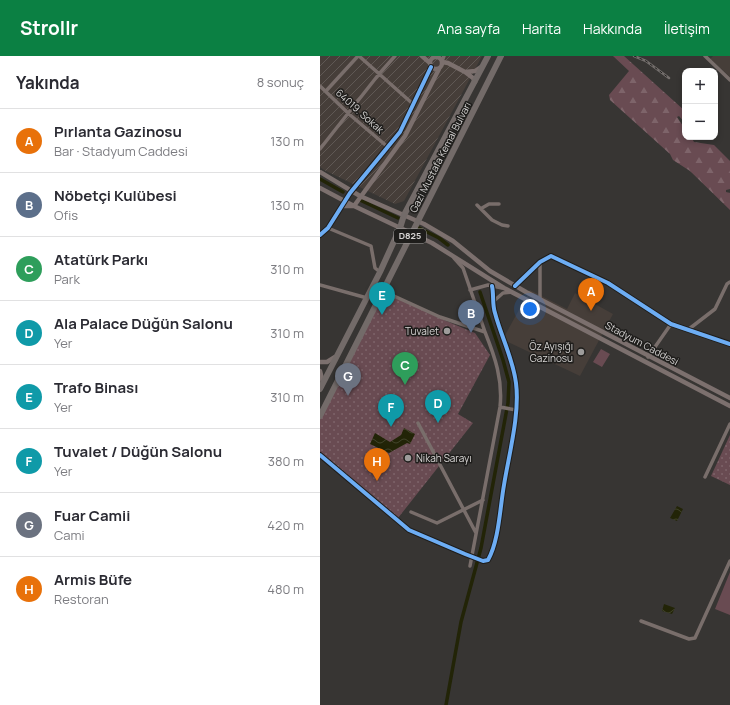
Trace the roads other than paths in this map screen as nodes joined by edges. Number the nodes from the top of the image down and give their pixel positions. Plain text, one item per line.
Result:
1 (358, 56) edge
2 (396, 56) edge
3 (422, 56) edge
4 (434, 56) edge
5 (488, 56) edge
6 (501, 56) edge
7 (705, 56) edge
8 (443, 60) edge
9 (430, 65) junction
10 (483, 66) junction
11 (439, 68) junction
12 (466, 72) junction
13 (379, 74) junction
14 (730, 80) edge
15 (475, 82) junction
16 (321, 88) edge
17 (326, 91) junction
18 (413, 104) junction
19 (349, 114) junction
20 (389, 148) junction
21 (320, 149) edge
22 (320, 172) edge
23 (320, 188) edge
24 (352, 190) junction
25 (360, 196) junction
26 (343, 204) junction
27 (499, 204) dead end
28 (477, 205) dead end
29 (354, 206) junction
30 (482, 208) junction
31 (404, 215) junction
32 (418, 221) junction
33 (508, 226) dead end
34 (328, 228) junction
35 (400, 228) junction
36 (411, 234) junction
37 (320, 235) edge
38 (456, 245) junction
39 (449, 253) junction
40 (540, 262) junction
41 (380, 272) junction
42 (730, 282) edge
43 (320, 285) edge
44 (492, 286) junction
45 (515, 286) junction
46 (504, 288) junction
47 (470, 290) junction
48 (383, 291) junction
49 (512, 292) junction
50 (367, 298) junction
51 (540, 300) junction
52 (494, 302) junction
53 (671, 324) junction
54 (689, 329) junction
55 (485, 332) junction
56 (729, 343) edge
57 (338, 354) junction
58 (648, 357) junction
59 (320, 362) edge
60 (320, 371) edge
61 (321, 386) edge
62 (730, 398) edge
63 (730, 406) edge
64 (500, 407) junction
65 (516, 410) junction
66 (320, 416) edge
67 (418, 423) dead end
68 (730, 424) edge
69 (320, 455) edge
70 (705, 477) dead end
71 (483, 500) junction
72 (463, 509) junction
73 (411, 512) dead end
74 (476, 533) junction
75 (474, 557) junction
76 (730, 561) edge
77 (470, 566) dead end
78 (641, 620) dead end

1 - 13 street
1 - 17 street
2 - 13 street
3 - 9 main road
4 - 8 main road
4 - 9 main road
5 - 10 highway, Gazi Mustafa Kemal Bulvarı / D825
6 - 32 highway, Gazi Mustafa Kemal Bulvarı / D825
7 - 14 street
8 - 11 main road
8 - 12 main road
9 - 11 main road
9 - 18 main road
10 - 12 main road
10 - 15 highway, Gazi Mustafa Kemal Bulvarı / D825
11 - 25 main road
12 - 15 main road
13 - 18 street
13 - 19 street
15 - 31 highway, Gazi Mustafa Kemal Bulvarı / D825
16 - 17 street, 64019. Sokak
17 - 19 street, 64019. Sokak
18 - 20 main road
19 - 20 street, 64019. Sokak
19 - 21 street
20 - 24 main road
22 - 24 main road, Stadyum Caddesi
23 - 26 main road, Stadyum Caddesi
24 - 25 main road, Stadyum Caddesi
24 - 26 main road
25 - 29 main road
25 - 31 main road, Stadyum Caddesi
26 - 29 main road, Stadyum Caddesi
26 - 34 main road
27 - 30 street
28 - 30 street
29 - 35 main road, Stadyum Caddesi
30 - 33 street
31 - 32 main road, Stadyum Caddesi
31 - 35 highway, Gazi Mustafa Kemal Bulvarı / D825
32 - 36 highway, Gazi Mustafa Kemal Bulvarı / D825
32 - 38 main road, Stadyum Caddesi
34 - 37 main road
34 - 41 street
35 - 36 main road, Stadyum Caddesi
35 - 41 highway, Gazi Mustafa Kemal Bulvarı / D825
36 - 39 main road, Stadyum Caddesi
36 - 48 highway, Gazi Mustafa Kemal Bulvarı / D825
38 - 39 main road
38 - 45 main road, Stadyum Caddesi
39 - 46 main road, Stadyum Caddesi
39 - 47 street
40 - 45 street
40 - 51 street
40 - 53 street
41 - 50 highway, Gazi Mustafa Kemal Bulvarı / D825
42 - 54 street
43 - 50 street
44 - 46 street
44 - 47 street
44 - 52 street
45 - 51 main road, Stadyum Caddesi
46 - 49 main road, Stadyum Caddesi
47 - 55 street
48 - 55 street
48 - 66 highway, Gazi Mustafa Kemal Bulvarı / D825
49 - 52 street
49 - 63 main road, Stadyum Caddesi
50 - 57 highway, Gazi Mustafa Kemal Bulvarı / D825
51 - 58 main road, Stadyum Caddesi
52 - 65 street
53 - 54 street
53 - 58 street
54 - 56 street
55 - 64 street
57 - 59 main road
57 - 61 highway, Gazi Mustafa Kemal Bulvarı / D825
58 - 62 main road, Stadyum Caddesi
60 - 61 main road
64 - 65 street
64 - 71 street
65 - 75 street
67 - 72 street
68 - 70 street
69 - 75 street
71 - 72 street
71 - 74 street
72 - 73 street
72 - 74 street
74 - 75 street
75 - 77 street
76 - 78 street

